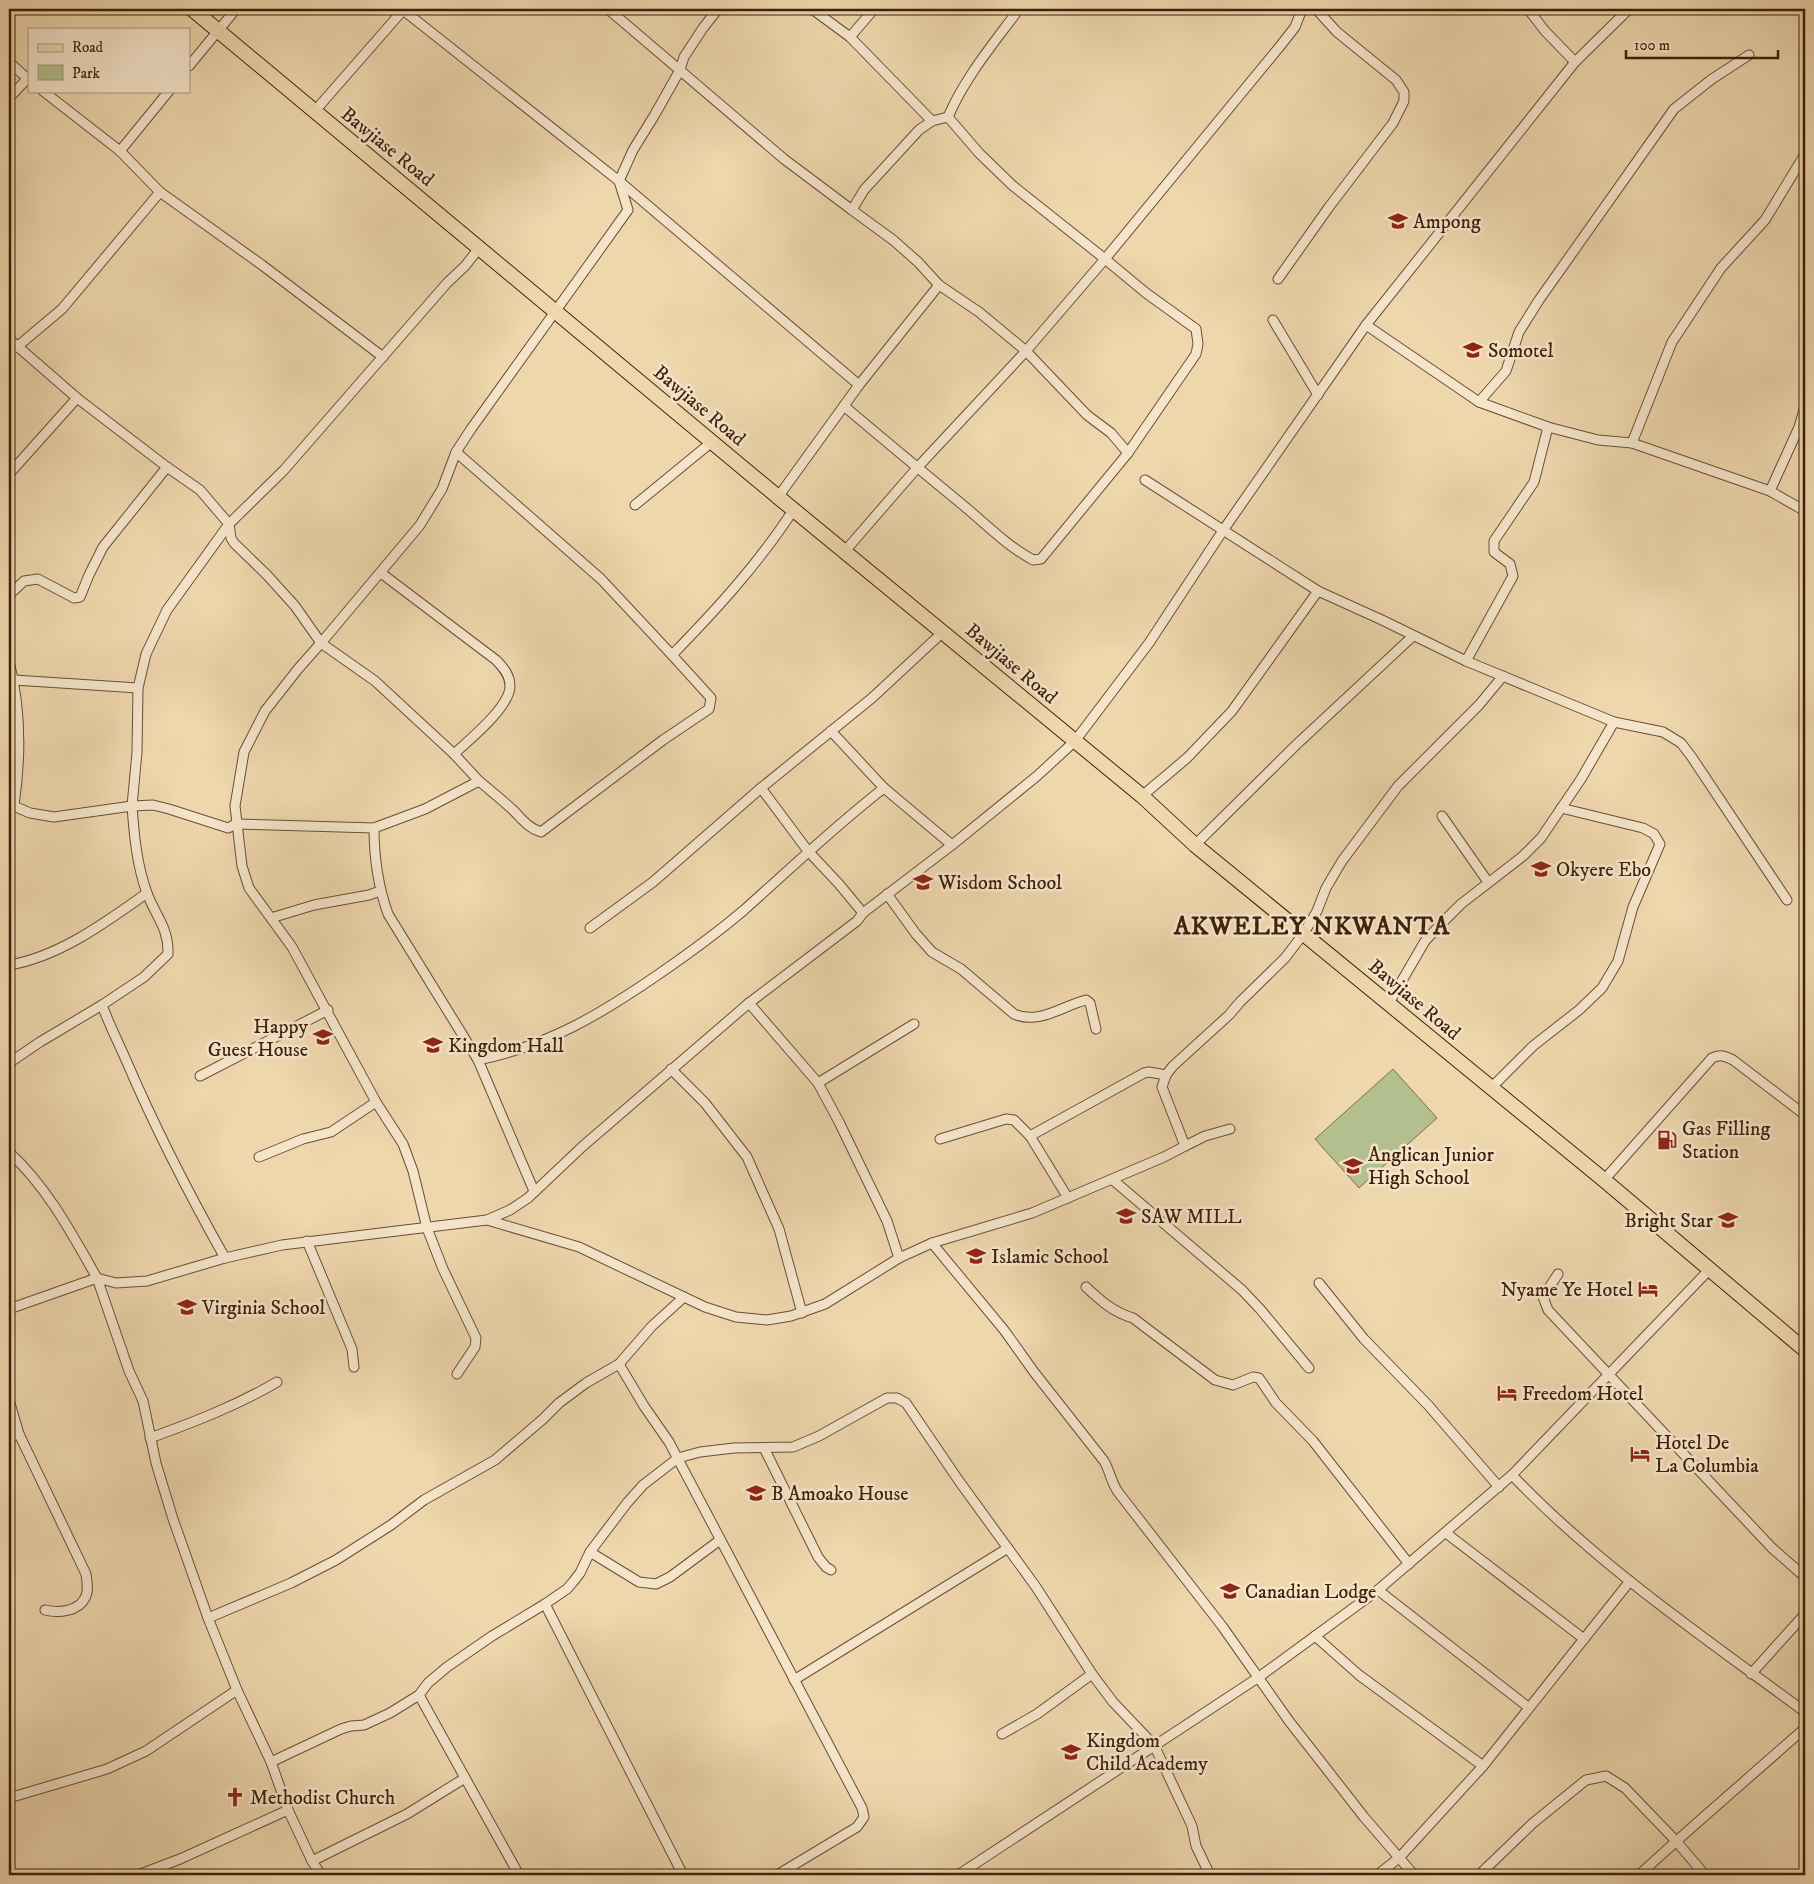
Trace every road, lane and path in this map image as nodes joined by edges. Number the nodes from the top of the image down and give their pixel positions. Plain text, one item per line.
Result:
1 (192, 9) edge
2 (236, 9) edge
3 (404, 9) edge
4 (608, 9) edge
5 (718, 9) edge
6 (812, 9) edge
7 (874, 9) edge
8 (1019, 9) edge
9 (1302, 9) edge
10 (1316, 9) edge
11 (1528, 9) edge
12 (1629, 9) edge
13 (218, 31) junction
14 (850, 37) junction
15 (1748, 55) dead end
16 (9, 62) edge
17 (1576, 62) junction
18 (190, 65) edge
19 (680, 70) junction
20 (28, 79) edge
21 (44, 92) edge
22 (168, 92) edge
23 (9, 98) edge
24 (314, 112) junction
25 (948, 117) junction
26 (932, 121) junction
27 (120, 151) junction
28 (1805, 154) edge
29 (619, 180) junction
30 (160, 192) junction
31 (852, 210) junction
32 (480, 247) junction
33 (1105, 259) junction
34 (1278, 279) dead end
35 (938, 285) junction
36 (554, 311) junction
37 (1273, 320) dead end
38 (1366, 325) junction
39 (9, 339) edge
40 (13, 348) edge
41 (1026, 351) junction
42 (383, 357) junction
43 (859, 385) junction
44 (1318, 395) junction
45 (77, 398) junction
46 (1479, 402) junction
47 (844, 406) junction
48 (1805, 406) edge
49 (1548, 427) junction
50 (714, 441) junction
51 (1632, 443) junction
52 (456, 452) junction
53 (1128, 453) junction
54 (167, 467) junction
55 (917, 468) junction
56 (9, 474) edge
57 (1146, 480) dead end
58 (1770, 491) junction
59 (778, 497) junction
60 (635, 505) dead end
61 (794, 509) junction
62 (1805, 511) edge
63 (229, 524) junction
64 (1224, 529) junction
65 (845, 551) junction
66 (381, 573) junction
67 (1318, 591) junction
68 (9, 595) edge
69 (943, 632) junction
70 (1413, 636) junction
71 (321, 643) junction
72 (672, 655) junction
73 (1466, 661) junction
74 (9, 662) edge
75 (1503, 676) junction
76 (14, 680) junction
77 (138, 688) junction
78 (1614, 722) junction
79 (831, 731) junction
80 (1075, 741) junction
81 (454, 754) junction
82 (478, 781) junction
83 (761, 788) junction
84 (884, 788) junction
85 (1142, 796) junction
86 (11, 805) edge
87 (132, 806) junction
88 (1561, 808) junction
89 (1442, 816) dead end
90 (236, 824) junction
91 (374, 828) junction
92 (952, 845) junction
93 (1195, 845) junction
94 (808, 851) junction
95 (1488, 882) junction
96 (380, 891) junction
97 (147, 893) junction
98 (887, 894) junction
99 (1787, 900) dead end
100 (863, 913) junction
101 (271, 918) junction
102 (590, 928) dead end
103 (1304, 934) junction
104 (9, 965) edge
105 (748, 1003) junction
106 (1389, 1003) junction
107 (102, 1004) junction
108 (328, 1010) junction
109 (914, 1024) dead end
110 (1096, 1029) dead end
111 (478, 1060) junction
112 (9, 1063) edge
113 (671, 1069) junction
114 (1166, 1075) junction
115 (200, 1076) dead end
116 (818, 1083) junction
117 (1490, 1088) junction
118 (376, 1102) junction
119 (1805, 1115) edge
120 (1230, 1129) dead end
121 (1030, 1136) junction
122 (940, 1139) dead end
123 (1185, 1146) junction
124 (9, 1152) edge
125 (259, 1157) dead end
126 (1113, 1180) junction
127 (1604, 1180) junction
128 (534, 1191) junction
129 (1068, 1198) junction
130 (487, 1220) junction
131 (427, 1228) junction
132 (307, 1241) junction
133 (932, 1243) junction
134 (225, 1258) junction
135 (899, 1258) junction
136 (1710, 1269) junction
137 (1558, 1274) dead end
138 (97, 1278) junction
139 (1319, 1283) dead end
140 (1086, 1287) dead end
141 (684, 1297) junction
142 (9, 1309) edge
143 (802, 1313) junction
144 (1805, 1350) edge
145 (619, 1364) junction
146 (354, 1367) dead end
147 (1309, 1368) dead end
148 (457, 1374) dead end
149 (1607, 1374) junction
150 (277, 1382) dead end
151 (9, 1400) edge
152 (19, 1434) junction
153 (9, 1437) edge
154 (150, 1438) junction
155 (764, 1448) junction
156 (678, 1458) junction
157 (1512, 1475) junction
158 (1499, 1488) junction
159 (1446, 1533) junction
160 (720, 1540) junction
161 (1008, 1548) junction
162 (590, 1552) junction
163 (1409, 1564) junction
164 (831, 1570) dead end
165 (1805, 1577) edge
166 (1630, 1581) junction
167 (1378, 1590) junction
168 (545, 1604) junction
169 (45, 1610) dead end
170 (1805, 1614) edge
171 (208, 1618) junction
172 (1316, 1636) junction
173 (1584, 1639) junction
174 (1092, 1674) junction
175 (1751, 1674) junction
176 (1259, 1676) junction
177 (794, 1680) junction
178 (237, 1690) junction
179 (419, 1695) junction
180 (1528, 1707) junction
181 (1805, 1712) edge
182 (1805, 1728) edge
183 (1002, 1734) dead end
184 (1154, 1745) junction
185 (271, 1762) junction
186 (1482, 1766) junction
187 (465, 1778) junction
188 (9, 1798) edge
189 (288, 1810) junction
190 (1676, 1840) junction
191 (1399, 1858) junction
192 (312, 1861) junction
193 (138, 1875) edge
194 (321, 1875) edge
195 (517, 1875) edge
196 (683, 1875) edge
197 (777, 1875) edge
198 (958, 1875) edge
199 (1210, 1875) edge
200 (1378, 1875) edge
201 (1414, 1875) edge
202 (1479, 1875) edge
203 (1639, 1875) edge
204 (1704, 1875) edge

1 - 13 main road, Bawjiase Road
2 - 13 street
3 - 24 street
3 - 29 street
4 - 19 street
5 - 19 street
6 - 14 street
7 - 14 street
8 - 25 street
9 - 33 street
10 - 34 street
11 - 17 street
12 - 17 street
13 - 18 street
13 - 24 main road, Bawjiase Road
14 - 26 street
15 - 46 street
16 - 20 street
17 - 38 street
19 - 29 street
19 - 31 street
20 - 23 street
21 - 27 street
22 - 27 street
24 - 32 main road, Bawjiase Road
25 - 26 street
25 - 33 street
26 - 31 street
27 - 30 street
28 - 51 street
29 - 36 street
29 - 43 street
30 - 40 street
30 - 42 street
31 - 35 street
32 - 36 main road, Bawjiase Road
32 - 42 street
33 - 41 street
33 - 53 street
35 - 41 street
35 - 43 street
36 - 50 main road, Bawjiase Road
36 - 52 street
37 - 44 street
38 - 44 street
38 - 46 street
39 - 40 street
40 - 45 street
41 - 53 street
41 - 55 street
42 - 63 street
43 - 47 street
44 - 64 street
45 - 54 street
45 - 56 street
46 - 49 street
47 - 55 street
47 - 59 street
48 - 58 street
49 - 51 street
49 - 73 street
50 - 59 main road, Bawjiase Road
50 - 60 street
51 - 58 street
52 - 66 street
52 - 72 street
53 - 55 street
54 - 63 street
54 - 68 street
55 - 65 street
57 - 64 street
58 - 62 street
59 - 61 main road, Bawjiase Road
61 - 65 main road, Bawjiase Road
61 - 72 street
63 - 71 street
63 - 77 street
64 - 67 street
64 - 80 street
65 - 69 main road, Bawjiase Road
66 - 71 street
66 - 81 street
67 - 70 street
67 - 85 street
69 - 79 street
69 - 80 main road, Bawjiase Road
70 - 73 street
70 - 93 street
71 - 81 street
71 - 90 street
72 - 82 street
73 - 75 street
74 - 76 street
75 - 78 street
75 - 103 street
76 - 77 street
76 - 86 street
77 - 87 street
78 - 88 street
78 - 99 street
79 - 83 street
79 - 84 street
80 - 85 main road, Bawjiase Road
80 - 92 street
81 - 82 street
82 - 91 street
83 - 94 street
83 - 102 street
84 - 92 street
84 - 94 street
85 - 93 main road, Bawjiase Road
86 - 87 street
87 - 90 street
87 - 97 street
88 - 95 street
88 - 117 street
89 - 95 street
90 - 91 street
90 - 101 street
91 - 96 street
92 - 98 street
93 - 103 main road, Bawjiase Road
94 - 100 street
94 - 111 street
95 - 106 street
96 - 101 street
96 - 111 street
97 - 104 street
97 - 107 street
98 - 100 street
98 - 110 street
100 - 105 street
101 - 108 street
103 - 106 main road, Bawjiase Road
103 - 114 street
105 - 113 street
105 - 116 street
106 - 117 main road, Bawjiase Road
107 - 112 street
107 - 134 street
108 - 115 street
108 - 118 street
109 - 116 street
111 - 128 street
113 - 128 street
113 - 143 street
114 - 121 street
114 - 123 street
116 - 135 street
117 - 127 main road, Bawjiase Road
118 - 125 street
118 - 131 street
119 - 127 street
120 - 123 street
121 - 122 street
121 - 129 street
123 - 126 street
124 - 138 street
126 - 129 street
126 - 147 street
127 - 136 main road, Bawjiase Road
128 - 130 street
129 - 133 street
130 - 131 street
130 - 141 street
131 - 132 street
131 - 148 street
132 - 134 street
132 - 146 street
133 - 135 street
133 - 176 street
134 - 138 street
135 - 143 street
136 - 144 main road, Bawjiase Road
136 - 149 street
137 - 149 street
138 - 142 street
138 - 154 street
139 - 158 street
140 - 163 street
141 - 143 street
141 - 145 street
145 - 156 street
145 - 171 street
149 - 157 street
149 - 165 street
150 - 154 street
151 - 152 street
152 - 153 street
152 - 169 street
154 - 171 street
155 - 156 street
155 - 161 street
155 - 164 street
156 - 160 street
156 - 162 street
157 - 158 street
157 - 166 street
158 - 159 street
159 - 163 street
159 - 173 street
160 - 162 street
160 - 177 street
161 - 174 street
161 - 177 street
162 - 168 street
163 - 167 street
166 - 173 street
166 - 175 street
167 - 172 street
167 - 180 street
168 - 179 street
168 - 196 street
170 - 175 street
171 - 178 street
172 - 176 street
172 - 186 street
173 - 180 street
174 - 183 street
174 - 184 street
175 - 181 street
176 - 184 street
176 - 191 street
177 - 197 street
178 - 185 street
178 - 188 street
179 - 185 street
179 - 187 street
180 - 186 street
182 - 190 street
184 - 198 street
184 - 199 street
185 - 189 street
186 - 191 street
187 - 192 street
187 - 195 street
189 - 192 street
189 - 193 street
190 - 202 street
190 - 203 street
190 - 204 street
191 - 200 street
191 - 201 street
192 - 194 street

